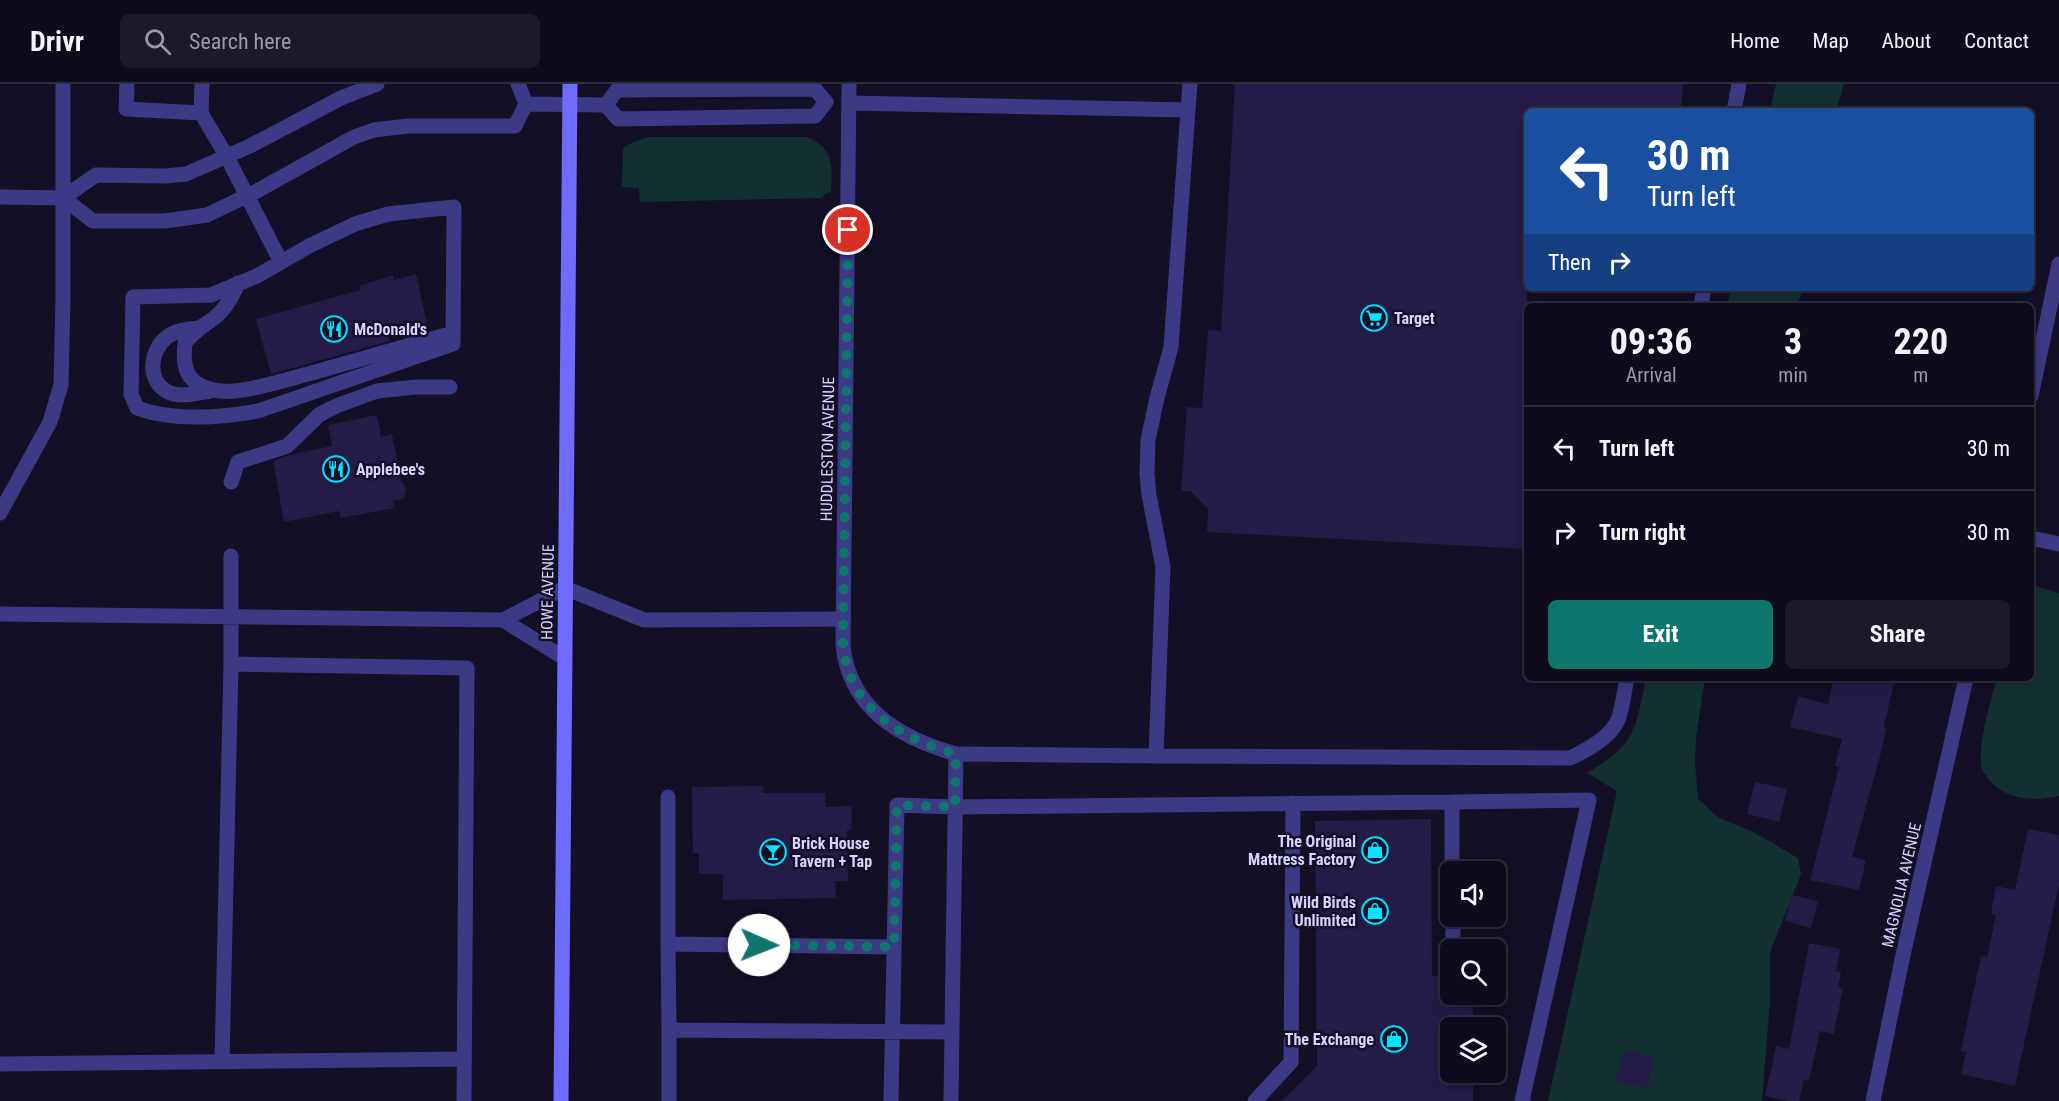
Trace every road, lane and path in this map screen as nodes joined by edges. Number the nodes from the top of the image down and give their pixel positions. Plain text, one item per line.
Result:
1 (63, 84) edge
2 (127, 84) edge
3 (202, 84) edge
4 (377, 84) edge
5 (518, 84) edge
6 (570, 84) edge
7 (849, 84) edge
8 (1190, 84) edge
9 (1739, 84) edge
10 (849, 103) junction
11 (526, 104) junction
12 (606, 105) junction
13 (570, 106) junction
14 (1735, 108) edge
15 (1188, 110) junction
16 (201, 113) junction
17 (227, 157) junction
18 (247, 196) junction
19 (0, 197) edge
20 (63, 198) junction
21 (281, 262) junction
22 (2059, 264) edge
23 (238, 283) junction
24 (198, 328) junction
25 (453, 333) junction
26 (2034, 382) edge
27 (450, 387) dead end
28 (215, 391) junction
29 (231, 482) dead end
30 (0, 513) edge
31 (2034, 539) edge
32 (2059, 544) edge
33 (231, 556) dead end
34 (565, 588) junction
35 (0, 614) edge
36 (231, 617) junction
37 (843, 619) junction
38 (502, 620) junction
39 (564, 658) junction
40 (231, 664) junction
41 (1626, 681) edge
42 (1965, 681) edge
43 (956, 754) junction
44 (1156, 756) junction
45 (668, 797) dead end
46 (1452, 802) junction
47 (1293, 803) junction
48 (955, 807) junction
49 (1452, 861) edge
50 (668, 944) junction
51 (894, 947) junction
52 (669, 1030) junction
53 (893, 1032) junction
54 (952, 1032) junction
55 (464, 1059) junction
56 (222, 1062) junction
57 (0, 1064) edge
58 (464, 1101) edge
59 (561, 1101) edge
60 (669, 1101) edge
61 (891, 1101) edge
62 (951, 1101) edge
63 (1255, 1101) edge
64 (1522, 1101) edge
65 (1873, 1101) edge

1 - 20 street
2 - 16 street
3 - 16 street
4 - 17 street
5 - 11 street
6 - 13 street, HOWE AVENUE
7 - 10 street, HUDDLESTON AVENUE
8 - 15 street
9 - 14 street
10 - 15 street
10 - 37 street, HUDDLESTON AVENUE
11 - 13 street
11 - 18 street
12 - 12 street
12 - 13 street
13 - 34 street, HOWE AVENUE
15 - 44 street
16 - 17 street
17 - 18 street
17 - 20 street
18 - 20 street
18 - 21 street
19 - 20 street
20 - 30 street
21 - 23 street
21 - 25 street
22 - 26 street
23 - 24 street
23 - 25 street
24 - 28 street
24 - 28 street
25 - 28 street
27 - 29 street
31 - 32 street
33 - 36 street
34 - 37 street
34 - 38 street
34 - 39 street, HOWE AVENUE
35 - 36 street
36 - 38 street
36 - 40 street
37 - 43 street, HUDDLESTON AVENUE
38 - 39 street
39 - 59 street, HOWE AVENUE
40 - 55 street
40 - 56 street
41 - 44 street, HUDDLESTON AVENUE
42 - 65 street, MAGNOLIA AVENUE
43 - 44 street, HUDDLESTON AVENUE
43 - 48 street
45 - 50 street
46 - 47 street
46 - 49 street
46 - 64 street
47 - 48 street
47 - 63 street
48 - 51 street
48 - 54 street
50 - 51 street
50 - 52 street
51 - 53 street
52 - 53 street
52 - 60 street
53 - 54 street
53 - 61 street
54 - 62 street
55 - 56 street
55 - 58 street
56 - 57 street

